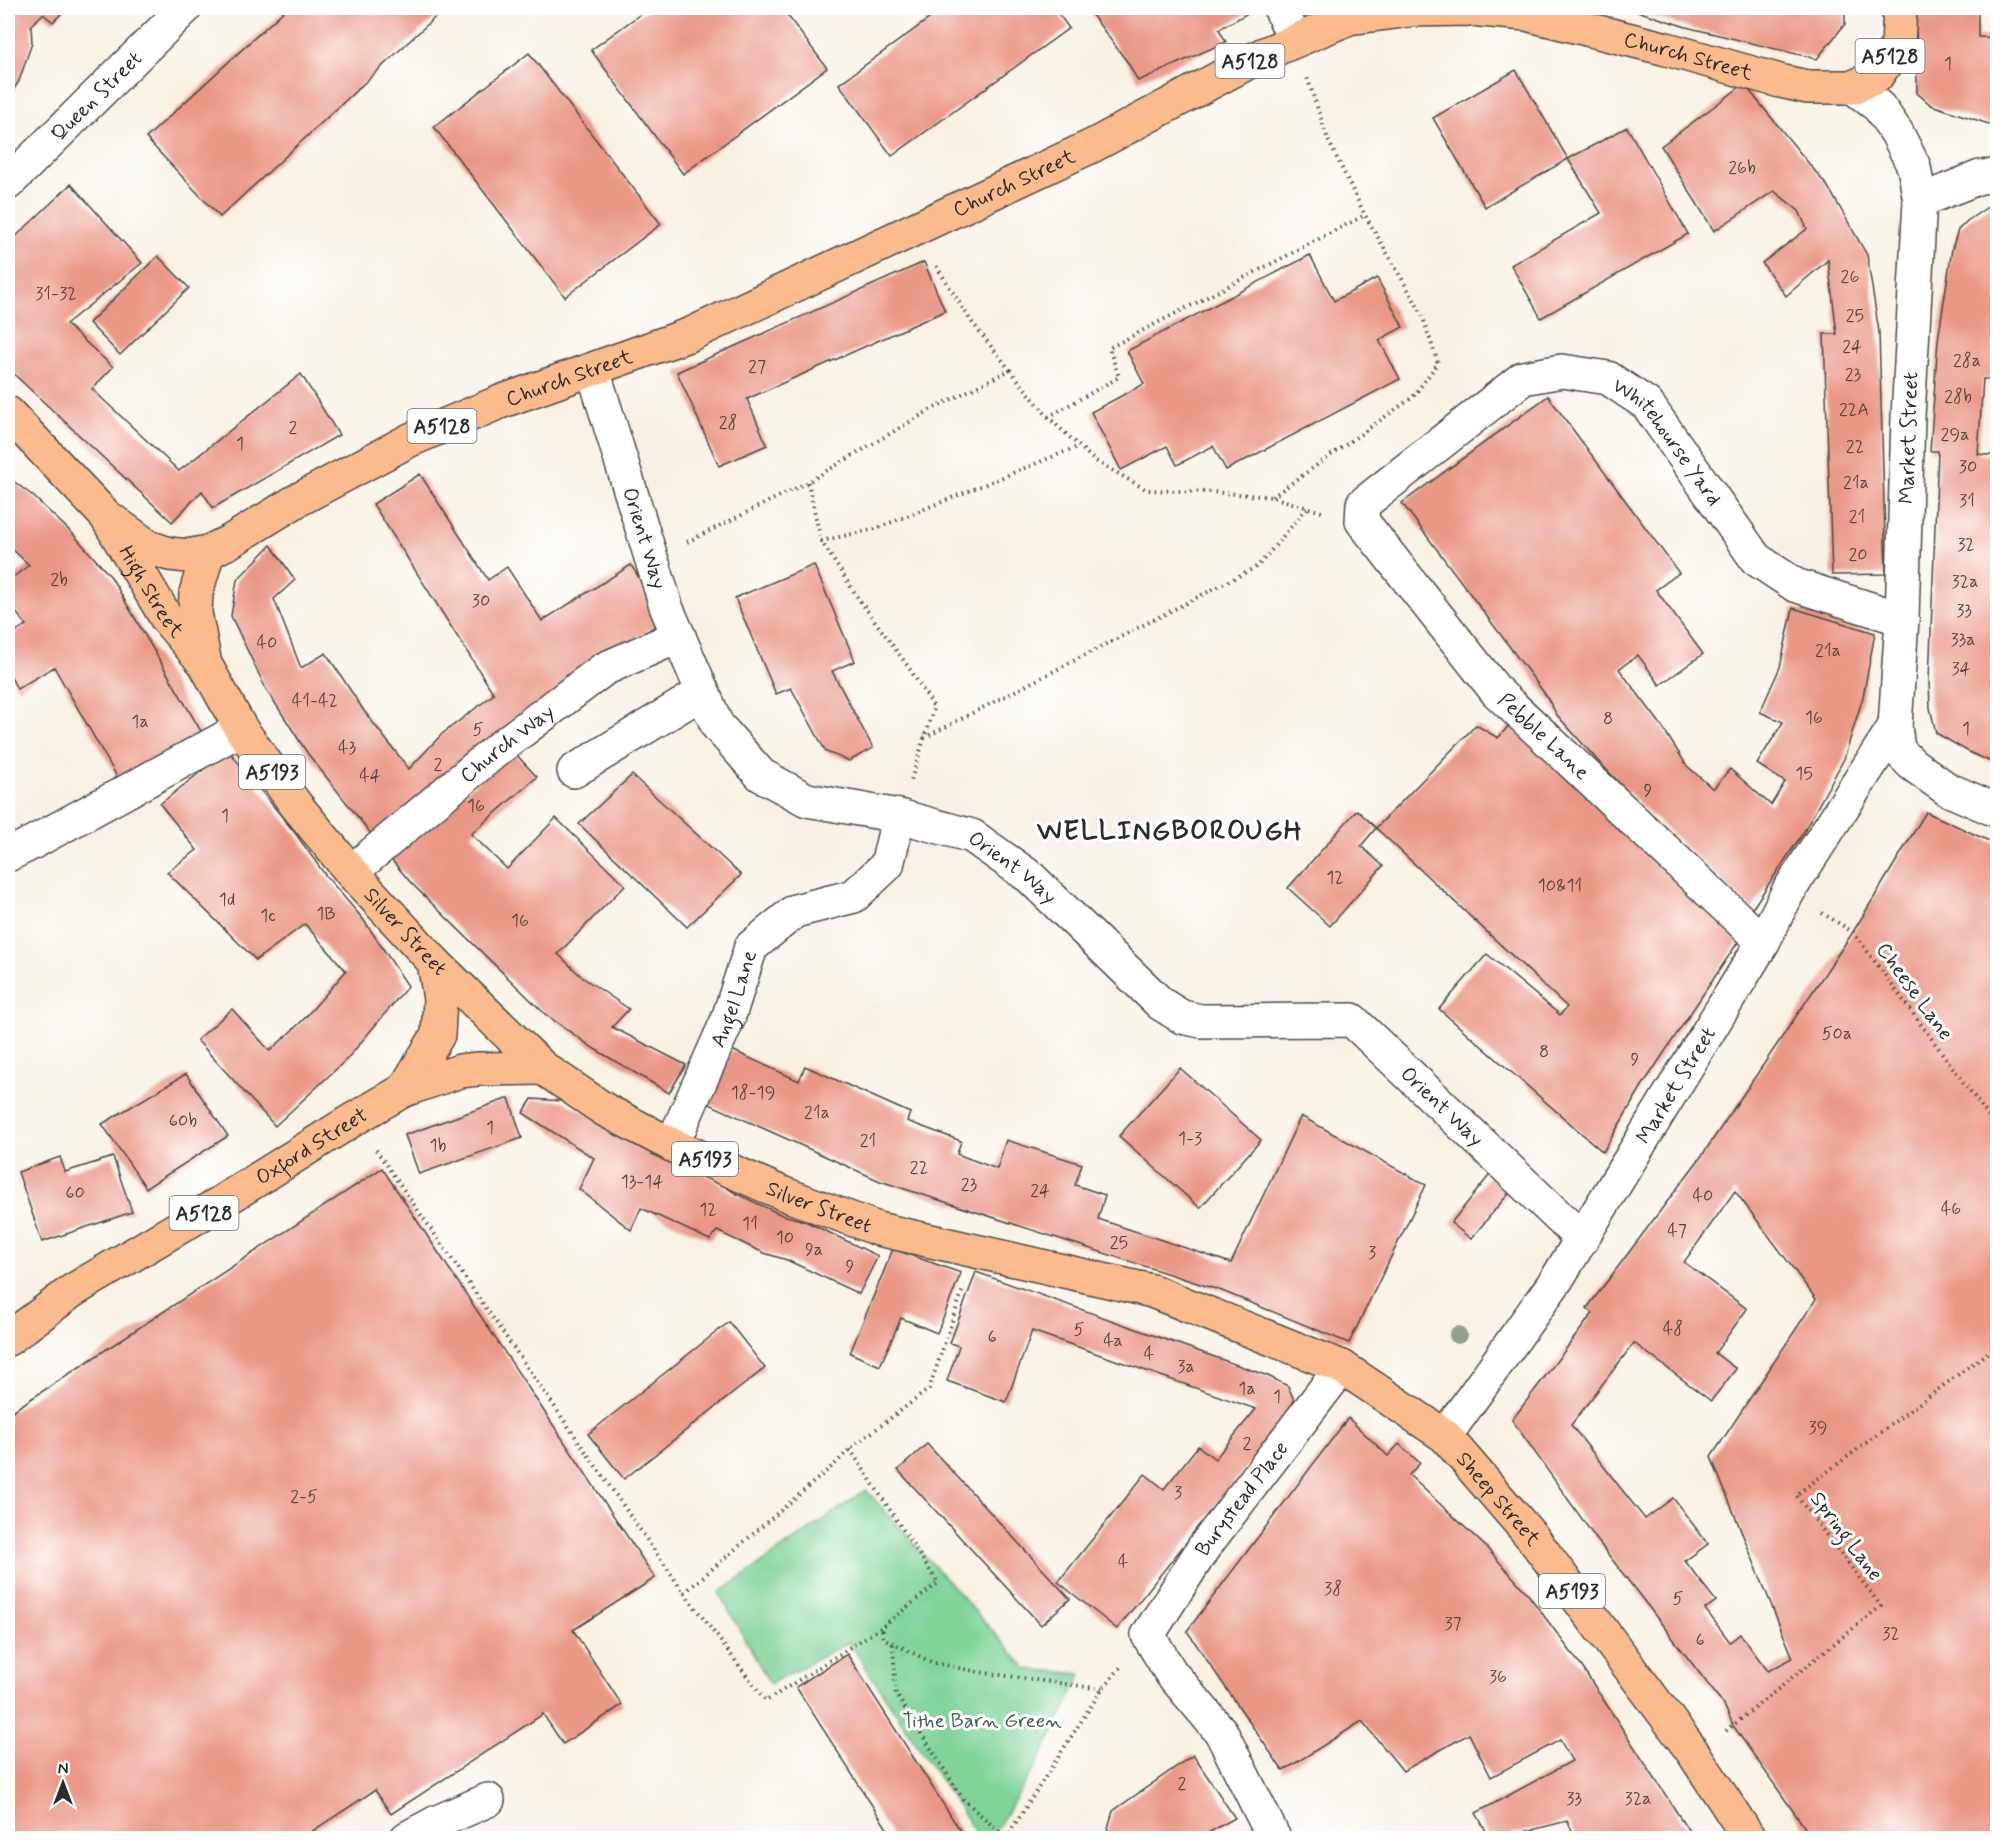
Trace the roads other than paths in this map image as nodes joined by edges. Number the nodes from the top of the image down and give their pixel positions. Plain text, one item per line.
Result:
1 (185, 8) edge
2 (1280, 8) edge
3 (1899, 8) edge
4 (1295, 40) junction
5 (1852, 87) junction
6 (1998, 176) edge
7 (8, 183) edge
8 (1920, 201) junction
9 (593, 370) junction
10 (8, 413) edge
11 (1363, 513) joint
12 (106, 516) junction
13 (208, 552) junction
14 (1902, 619) junction
15 (679, 636) junction
16 (205, 664) junction
17 (703, 692) junction
18 (1895, 726) junction
19 (241, 729) junction
20 (574, 771) dead end
21 (1998, 811) edge
22 (900, 816) junction
23 (8, 855) edge
24 (351, 872) junction
25 (1763, 942) junction
26 (434, 962) junction
27 (543, 1068) junction
28 (404, 1090) junction
29 (672, 1145) junction
30 (1582, 1239) junction
31 (8, 1339) edge
32 (1342, 1367) junction
33 (1445, 1436) junction
34 (488, 1800) dead end
35 (407, 1839) edge
36 (1274, 1839) edge
37 (1749, 1839) edge

1 - 7 street, Queen Street
2 - 4 street
3 - 5 main road, A5128
4 - 5 main road, Church Street / A5128
4 - 9 main road, Church Street / A5128
5 - 8 street, Market Street
6 - 8 street
8 - 14 street, Market Street
9 - 13 main road, Church Street / A5128
9 - 15 street, Orient Way
10 - 12 main road, High Street / A5193
11 - 14 street, Whitehourse Yard
11 - 25 street, Pebble Lane
12 - 13 main road, High Street / A5193
12 - 16 main road, High Street / A5193
13 - 16 main road, High Street / A5193
14 - 18 street, Market Street
15 - 17 street, Orient Way
15 - 24 street, Church Way
16 - 19 main road, High Street / A5193
17 - 20 street
17 - 22 street, Orient Way
18 - 21 street
18 - 25 street, Market Street
19 - 23 street
19 - 24 main road, High Street / A5193
22 - 29 street, Angel Lane
22 - 30 street, Orient Way
24 - 26 main road, Silver Street / A5193
25 - 30 street, Market Street
26 - 27 main road, Silver Street / A5193
26 - 28 main road, Oxford Street
27 - 28 main road, Oxford Street
27 - 29 main road, Silver Street / A5193
28 - 31 main road, Oxford Street / A5128
29 - 32 main road, Silver Street / A5193
30 - 33 street, Market Street
32 - 33 main road, Sheep Street / A5193
32 - 36 street, Burystead Place
33 - 37 main road, Sheep Street / A5193
34 - 35 street

